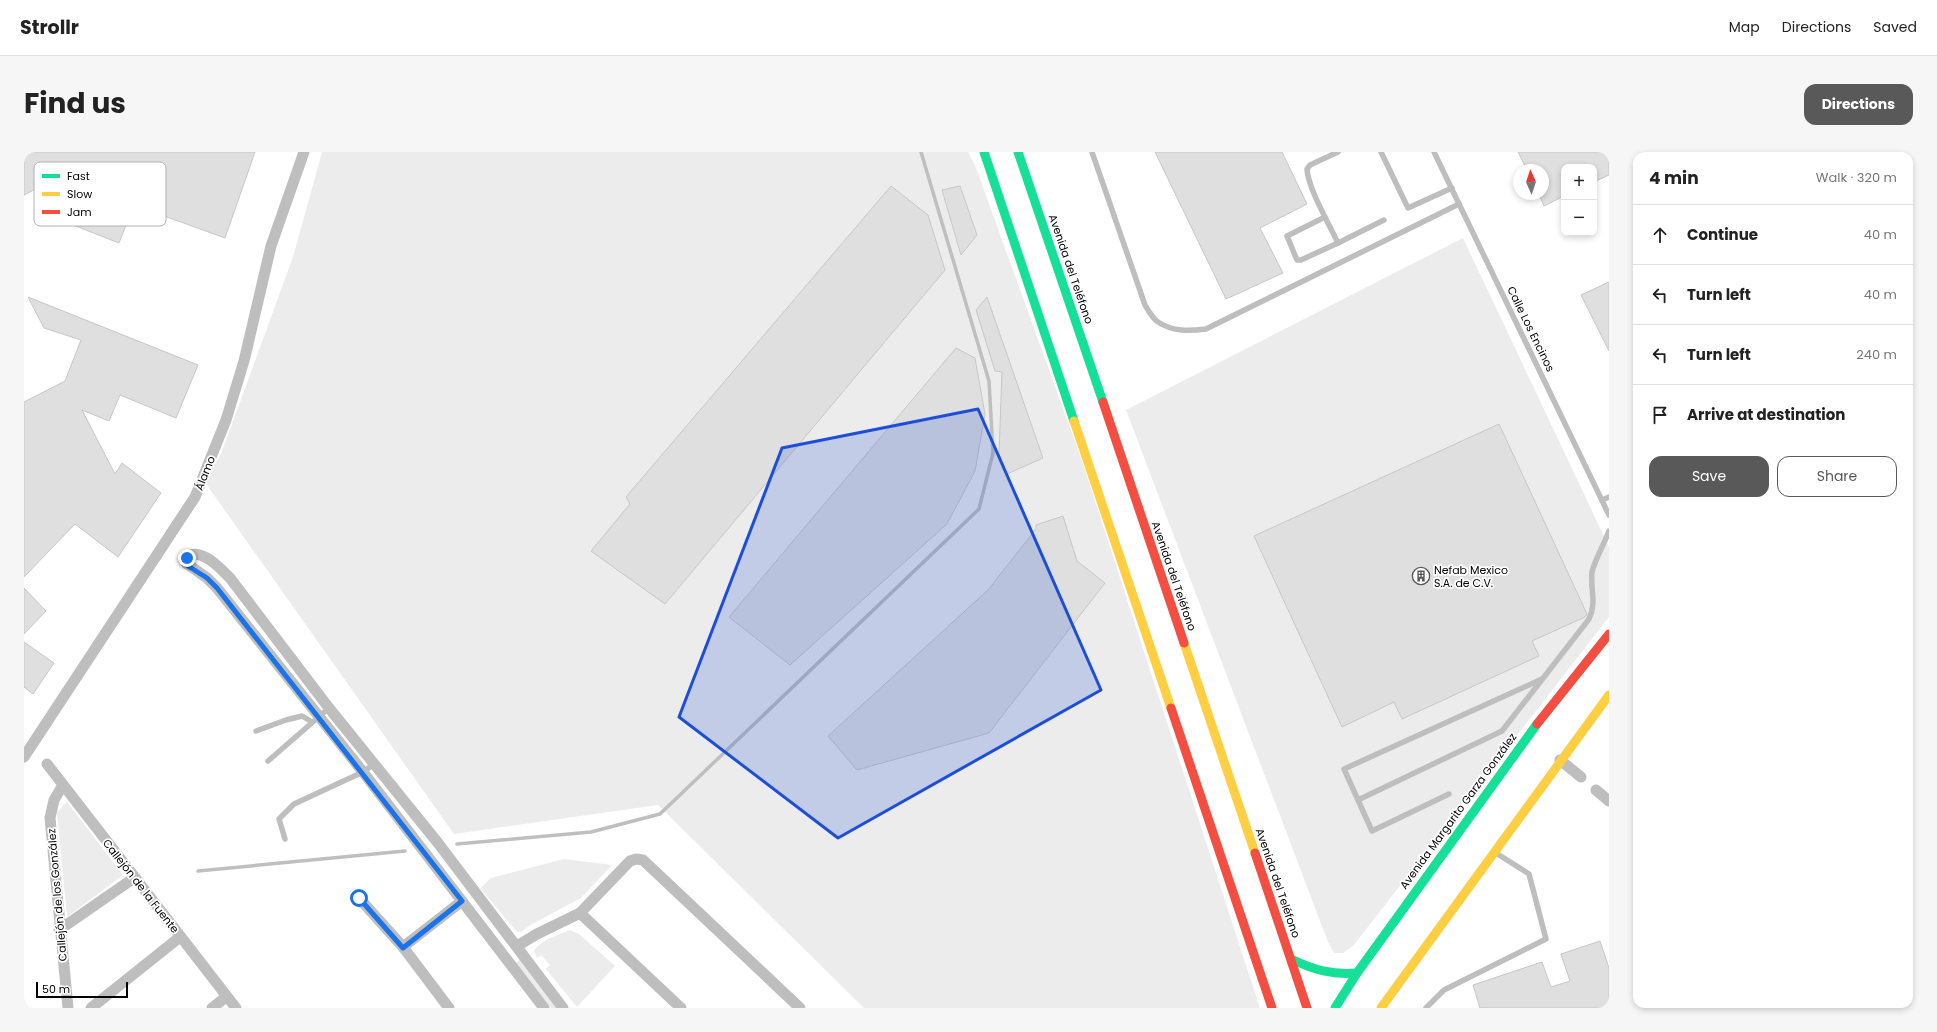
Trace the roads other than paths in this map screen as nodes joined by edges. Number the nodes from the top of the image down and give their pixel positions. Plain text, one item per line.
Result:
1 (304, 152) edge
2 (984, 152) edge
3 (1018, 152) edge
4 (1092, 152) edge
5 (1338, 152) edge
6 (1381, 152) edge
7 (1434, 152) edge
8 (1452, 188) junction
9 (1459, 204) junction
10 (1325, 217) junction
11 (1384, 220) dead end
12 (1338, 243) junction
13 (1609, 497) edge
14 (1602, 500) junction
15 (1609, 515) edge
16 (1609, 531) edge
17 (1609, 634) edge
18 (1544, 678) junction
19 (1609, 695) edge
20 (329, 708) junction
21 (315, 719) junction
22 (256, 731) dead end
23 (24, 757) edge
24 (1560, 760) junction
25 (268, 761) dead end
26 (47, 764) dead end
27 (374, 764) junction
28 (363, 772) junction
29 (1581, 777) dead end
30 (63, 785) junction
31 (1596, 790) dead end
32 (1449, 794) dead end
33 (1358, 800) junction
34 (1609, 800) edge
35 (285, 839) dead end
36 (1494, 852) junction
37 (459, 870) junction
38 (134, 878) junction
39 (446, 880) junction
40 (359, 898) dead end
41 (462, 901) junction
42 (580, 913) junction
43 (59, 930) junction
44 (180, 936) junction
45 (403, 948) junction
46 (519, 949) junction
47 (1291, 959) junction
48 (507, 962) junction
49 (1357, 973) junction
50 (226, 997) junction
51 (68, 1008) edge
52 (91, 1008) edge
53 (212, 1008) edge
54 (236, 1008) edge
55 (449, 1008) edge
56 (544, 1008) edge
57 (564, 1008) edge
58 (681, 1008) edge
59 (800, 1008) edge
60 (1272, 1008) edge
61 (1308, 1008) edge
62 (1335, 1008) edge
63 (1381, 1008) edge
64 (1426, 1008) edge

1 - 23 street, Álamo
2 - 60 main road
3 - 47 main road, Avenida del Teléfono
4 - 9 lane
5 - 10 lane
6 - 8 lane
7 - 8 lane, Calle Los Encinos
8 - 9 lane, Calle Los Encinos
9 - 14 lane, Calle Los Encinos
10 - 12 lane
10 - 12 lane
11 - 12 lane
13 - 14 lane
14 - 15 lane, Calle Los Encinos
16 - 18 lane
17 - 49 main road, Avenida Margarito Garza González
18 - 33 lane
18 - 33 lane
19 - 24 main road
20 - 21 lane
20 - 21 street
20 - 27 street
21 - 22 lane
21 - 25 lane
21 - 28 street
24 - 29 street
24 - 36 main road
26 - 30 street, Callejón de la Fuente
27 - 28 lane
27 - 37 street
28 - 35 lane
28 - 39 street
30 - 38 street, Callejón de la Fuente
30 - 43 street, Callejón de los González
31 - 34 street
32 - 33 lane
36 - 63 main road
36 - 64 lane
37 - 39 street
37 - 46 street
38 - 43 street
38 - 44 street, Callejón de la Fuente
39 - 41 street
40 - 45 street
41 - 45 street
41 - 48 street
42 - 46 street
42 - 58 street
42 - 59 street
43 - 51 street, Callejón de los González
44 - 50 street, Callejón de la Fuente
44 - 52 street
45 - 55 street
46 - 48 street
46 - 57 street
47 - 49 main road
47 - 61 main road, Avenida del Teléfono
48 - 56 street
49 - 62 main road, Avenida Margarito Garza González
50 - 53 street
50 - 54 street, Callejón de la Fuente

